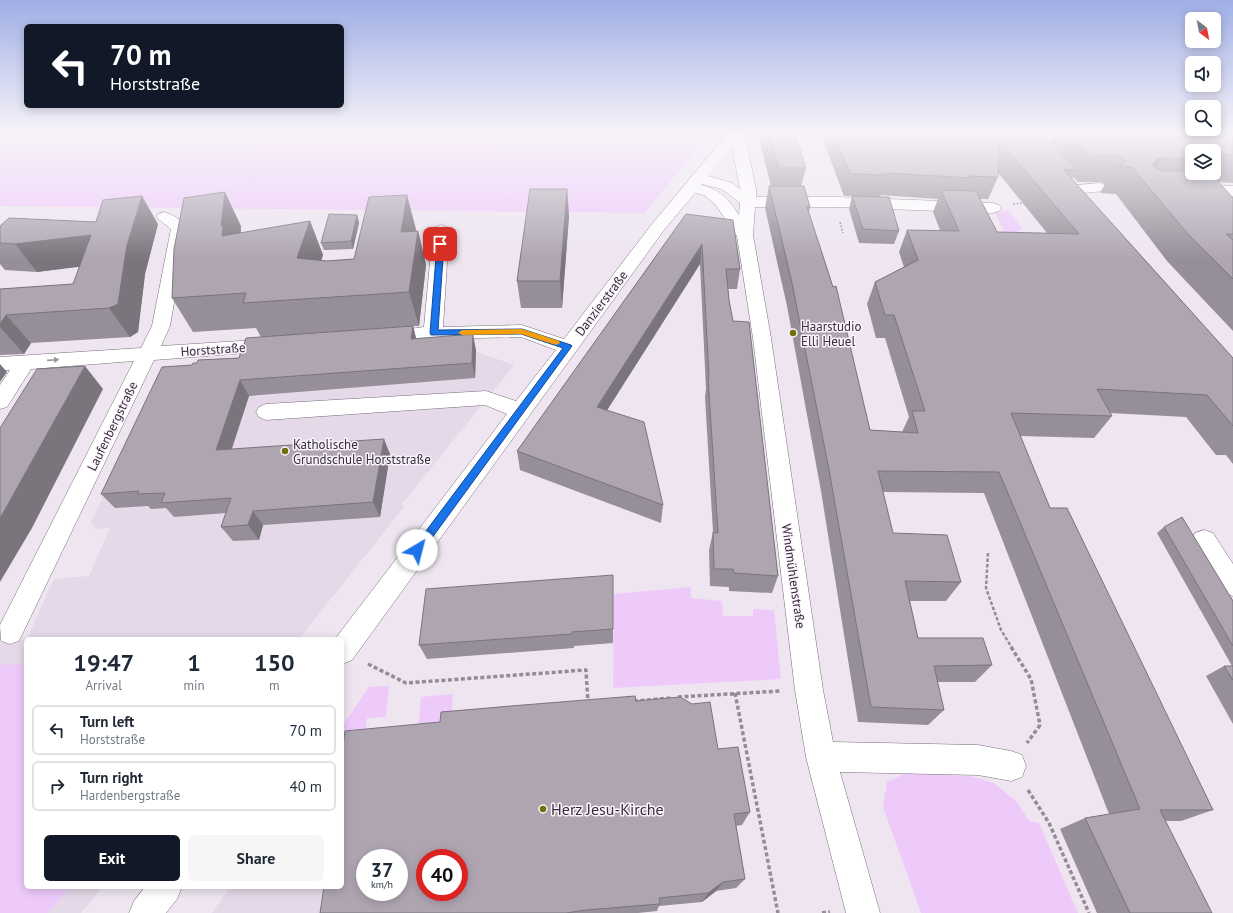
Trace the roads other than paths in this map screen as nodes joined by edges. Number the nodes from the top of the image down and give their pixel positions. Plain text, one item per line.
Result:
1 (702, 175) edge
2 (745, 175) edge
3 (695, 183) junction
4 (1100, 188) dead end
5 (1185, 191) edge
6 (1233, 191) edge
7 (748, 202) junction
8 (1088, 207) edge
9 (993, 208) dead end
10 (164, 217) dead end
11 (716, 218) edge
12 (680, 221) edge
13 (658, 227) junction
14 (441, 230) dead end
15 (741, 231) junction
16 (434, 333) junction
17 (370, 338) edge
18 (291, 344) edge
19 (568, 346) junction
20 (148, 354) junction
21 (25, 362) junction
22 (0, 364) edge
23 (0, 402) edge
24 (521, 411) junction
25 (266, 412) dead end
26 (1204, 540) dead end
27 (1233, 585) edge
28 (10, 632) dead end
29 (344, 648) edge
30 (821, 757) junction
31 (1012, 766) road end
32 (164, 889) edge
33 (146, 913) edge
34 (863, 913) edge

1 - 3 street, Danzierstraße
2 - 7 street, Windmühlenstraße
3 - 7 street
3 - 13 street, Danzierstraße
3 - 15 street, Windmühlenstraße
4 - 8 street
5 - 6 street
7 - 9 street
7 - 15 street, Windmühlenstraße
10 - 20 street, Laufenbergstraße
11 - 15 street
12 - 13 street
13 - 19 street, Danzierstraße
14 - 16 street
15 - 30 street, Windmühlenstraße
16 - 17 street
16 - 19 street
18 - 20 street, Horststraße
19 - 24 street, Danzierstraße
21 -> 20 street, Horststraße
20 - 28 street, Laufenbergstraße
21 - 22 street, Horststraße
21 - 23 street
24 - 25 street
24 - 29 street, Danzierstraße
26 - 27 street
30 - 31 street
30 - 34 street, Windmühlenstraße
32 - 33 street

